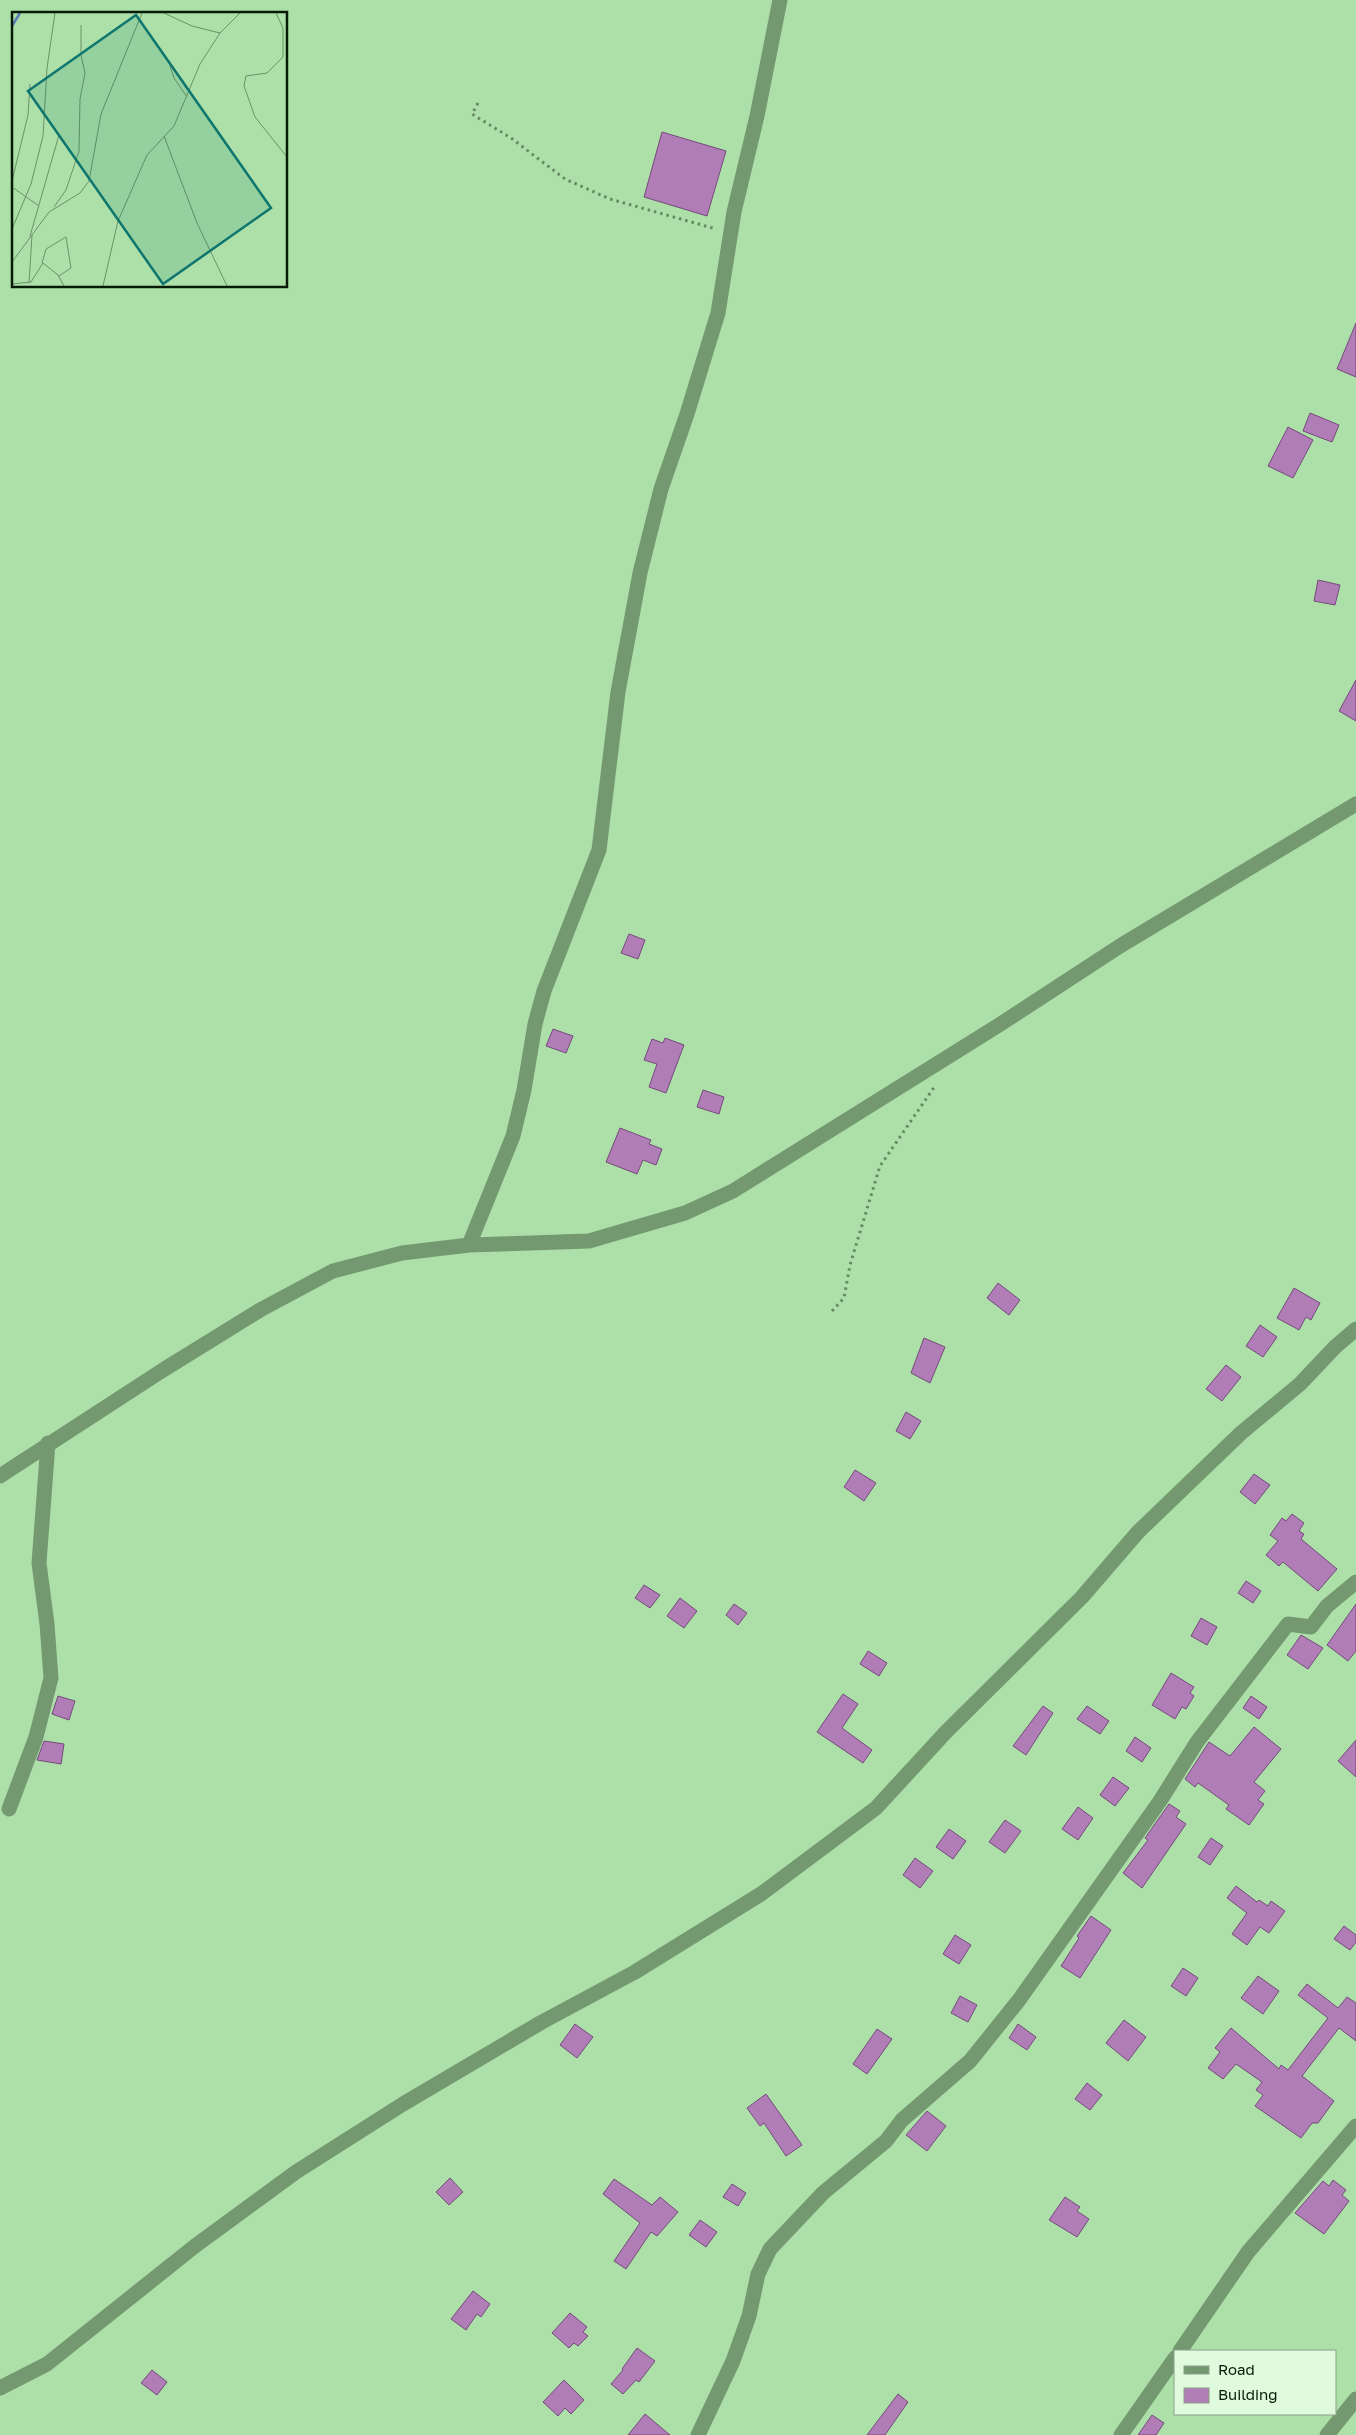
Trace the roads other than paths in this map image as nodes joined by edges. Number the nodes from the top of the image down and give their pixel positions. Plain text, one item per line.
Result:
1 (780, 0) edge
2 (1356, 804) edge
3 (470, 1245) junction
4 (1356, 1329) edge
5 (48, 1443) junction
6 (0, 1476) edge
7 (1356, 1582) edge
8 (9, 1809) dead end
9 (1356, 2126) edge
10 (1181, 2350) edge
11 (1174, 2359) edge
12 (0, 2388) edge
13 (1356, 2399) edge
14 (698, 2435) edge
15 (1120, 2435) edge
16 (1327, 2435) edge

1 - 3 street
2 - 3 street
3 - 5 street
4 - 12 street
5 - 6 street
5 - 8 street
7 - 14 street
9 - 10 street
11 - 15 street
13 - 16 street

